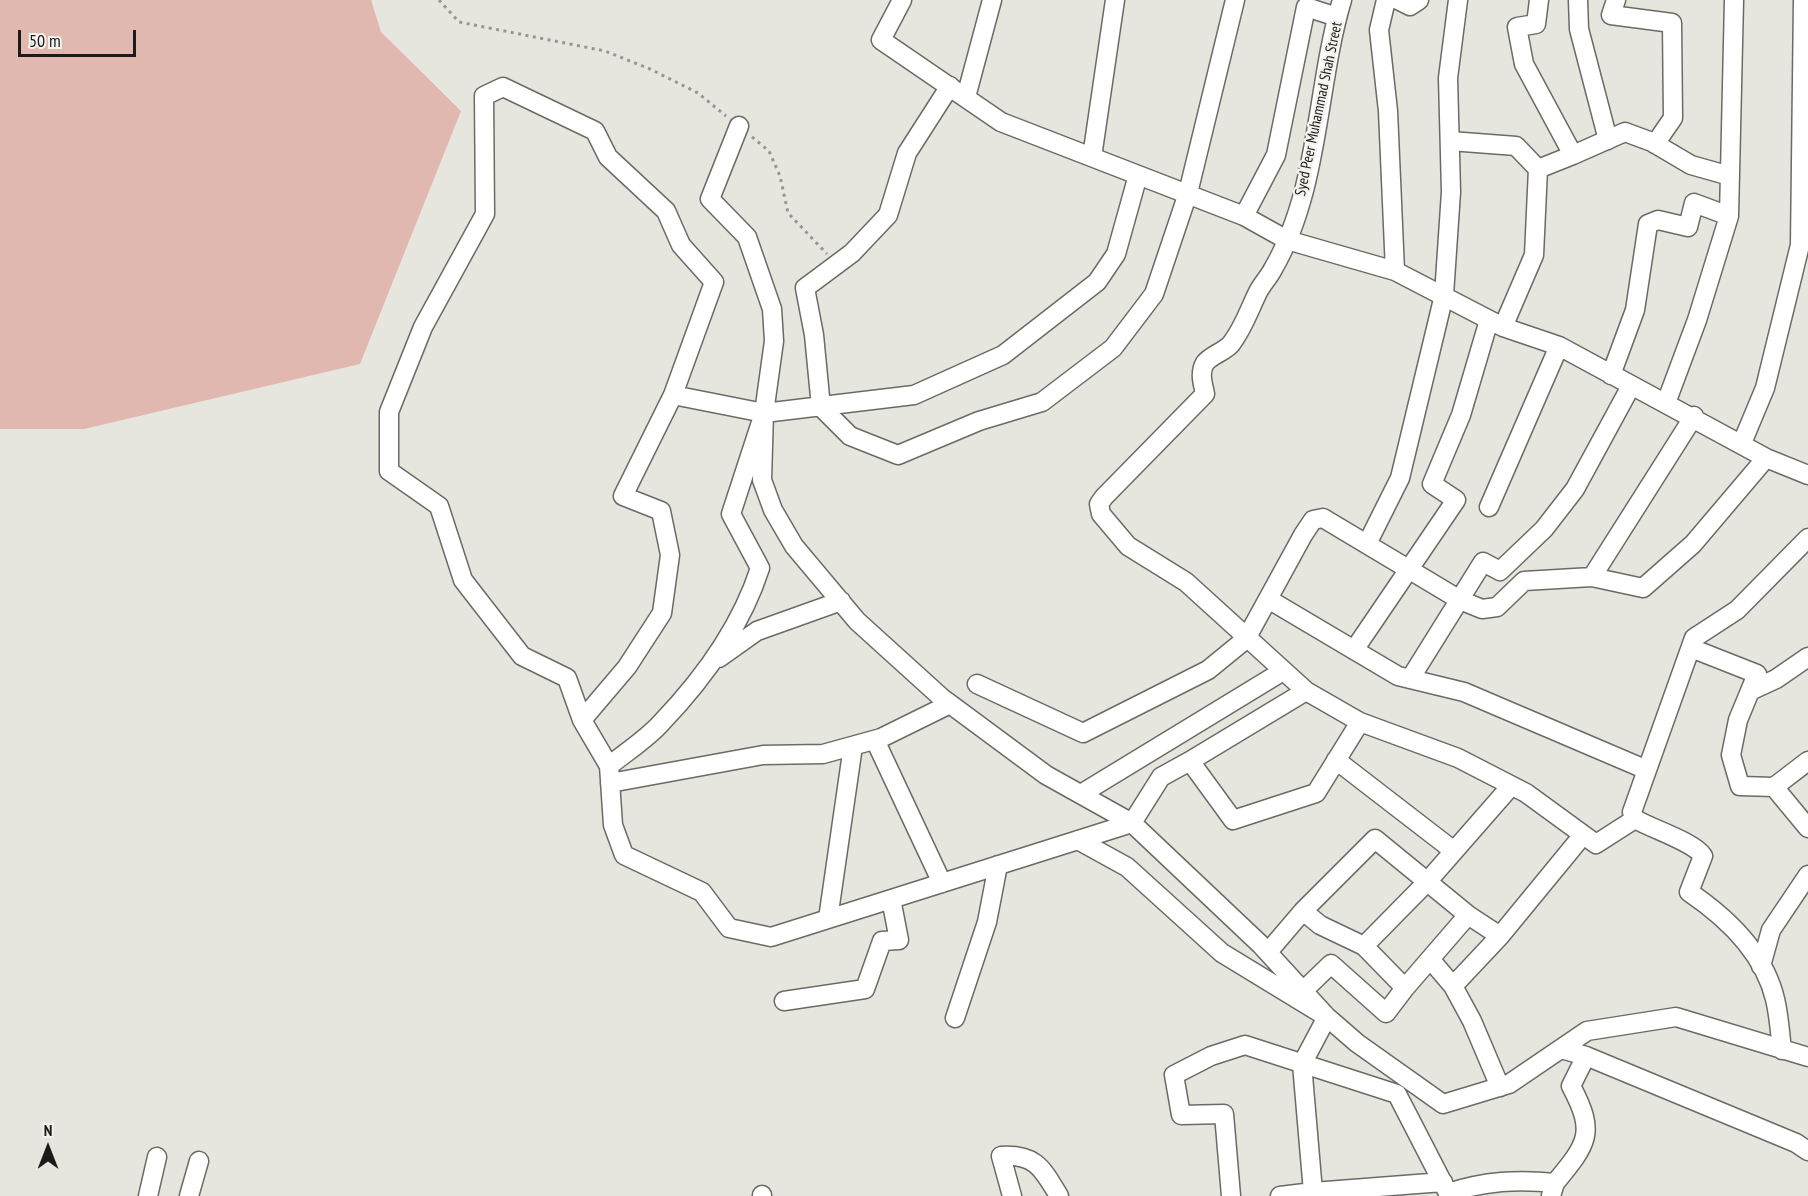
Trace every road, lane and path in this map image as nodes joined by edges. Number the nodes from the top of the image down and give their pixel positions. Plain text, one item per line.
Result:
1 (439, 0) edge
2 (902, 0) edge
3 (992, 0) edge
4 (1115, 0) edge
5 (1235, 0) edge
6 (1386, 0) edge
7 (1398, 0) edge
8 (1419, 0) edge
9 (1458, 0) edge
10 (1539, 0) edge
11 (1578, 0) edge
12 (1616, 0) edge
13 (1734, 0) edge
14 (1803, 0) edge
15 (1340, 8) edge
16 (950, 86) junction
17 (966, 97) junction
18 (739, 126) junction
19 (1608, 140) junction
20 (1450, 141) junction
21 (1655, 144) junction
22 (1573, 155) junction
23 (1092, 157) junction
24 (1538, 170) junction
25 (1138, 176) junction
26 (1730, 176) junction
27 (1188, 193) junction
28 (1244, 216) junction
29 (1729, 216) junction
30 (1287, 240) junction
31 (837, 264) junction
32 (1395, 271) junction
33 (1444, 295) junction
34 (1496, 324) junction
35 (1560, 346) junction
36 (1611, 375) junction
37 (1631, 386) junction
38 (673, 395) junction
39 (1666, 403) junction
40 (821, 407) junction
41 (764, 413) junction
42 (1694, 416) junction
43 (1742, 443) junction
44 (1766, 458) junction
45 (1808, 475) edge
46 (1489, 507) dead end
47 (1808, 538) edge
48 (1367, 544) junction
49 (1410, 570) junction
50 (1592, 577) junction
51 (1268, 599) junction
52 (1460, 600) junction
53 (841, 602) junction
54 (1246, 639) junction
55 (1691, 648) junction
56 (1354, 650) junction
57 (1808, 657) edge
58 (715, 661) junction
59 (1283, 671) junction
60 (1410, 679) junction
61 (977, 684) dead end
62 (1306, 691) junction
63 (1750, 691) junction
64 (951, 704) junction
65 (582, 720) junction
66 (1360, 722) junction
67 (874, 740) junction
68 (853, 746) junction
69 (1336, 760) junction
70 (1808, 760) edge
71 (1190, 761) junction
72 (1647, 770) junction
73 (609, 774) junction
74 (1511, 786) junction
75 (1774, 787) junction
76 (1081, 794) junction
77 (1635, 819) junction
78 (1132, 823) junction
79 (1808, 828) edge
80 (1583, 835) junction
81 (1078, 840) junction
82 (1454, 852) junction
83 (998, 865) junction
84 (1808, 875) edge
85 (1427, 882) junction
86 (942, 883) junction
87 (891, 899) junction
88 (1303, 911) junction
89 (1468, 915) junction
90 (828, 919) junction
91 (1500, 936) junction
92 (1364, 946) junction
93 (1268, 952) junction
94 (1430, 959) junction
95 (1761, 966) junction
96 (1453, 986) junction
97 (1405, 988) junction
98 (1303, 991) junction
99 (784, 1001) dead end
100 (1327, 1017) junction
101 (955, 1018) dead end
102 (1561, 1049) junction
103 (1782, 1050) junction
104 (1586, 1056) junction
105 (1808, 1057) edge
106 (1302, 1064) junction
107 (1500, 1087) junction
108 (1808, 1150) edge
109 (157, 1157) dead end
110 (199, 1161) dead end
111 (1553, 1189) edge
112 (1447, 1190) edge
113 (1313, 1192) junction
114 (148, 1196) edge
115 (189, 1196) edge
116 (1012, 1196) edge
117 (1059, 1196) edge
118 (1231, 1196) edge
119 (1280, 1196) edge

1 - 18 path
2 - 16 street
3 - 17 street
4 - 23 street
5 - 27 street
6 - 32 street
7 - 8 street
9 - 20 street
10 - 22 street
11 - 19 street
12 - 21 street
13 - 26 street
14 - 43 street
15 - 28 street
15 - 30 street, Syed Peer Muhammad Shah Street
16 - 17 street
16 - 31 street
17 - 23 street
18 - 31 path
18 - 41 street
19 - 21 street
19 - 22 street
20 - 24 street
20 - 33 street
21 - 26 street
22 - 24 street
23 - 25 street
24 - 34 street
25 - 27 street
25 - 40 street
26 - 29 street
27 - 28 street
27 - 40 street
28 - 30 street
29 - 36 street
29 - 39 street
30 - 32 street
30 - 54 street, Syed Peer Muhammad Shah Street
31 - 40 street
32 - 33 street
33 - 34 street
33 - 48 street
34 - 35 street
34 - 49 street
35 - 36 street
35 - 46 street
36 - 37 street
37 - 39 street
37 - 52 street
38 - 41 street
38 - 65 street
38 - 65 street
39 - 42 street
40 - 41 street
41 - 53 street
41 - 58 street
42 - 43 street
42 - 50 street
43 - 44 street
44 - 45 street
44 - 50 street
47 - 55 street
48 - 49 street
48 - 51 street
49 - 52 street
49 - 56 street
50 - 52 street
51 - 54 street
51 - 56 street
52 - 60 street
53 - 58 street
53 - 64 street
54 - 59 street
54 - 61 street
55 - 63 street
55 - 72 street
56 - 60 street
57 - 63 street
58 - 73 street
59 - 62 street
59 - 76 street
60 - 72 street
62 - 66 street
62 - 71 street
63 - 75 street
64 - 67 street
64 - 76 street
65 - 73 street
66 - 69 street
66 - 74 street
67 - 68 street
67 - 86 street
68 - 73 street
68 - 90 street
69 - 71 street
69 - 82 street
70 - 75 street
71 - 78 street
72 - 77 street
73 - 90 street
74 - 80 street
74 - 82 street
75 - 79 street
76 - 78 street
77 - 80 street
77 - 95 street
78 - 81 street
78 - 93 street
80 - 91 street
81 - 83 street
81 - 100 street
82 - 85 street
83 - 86 street
83 - 101 street
84 - 95 street
85 - 88 street
85 - 89 street
85 - 92 street
86 - 87 street
87 - 90 street
87 - 99 street
88 - 92 street
88 - 93 street
89 - 91 street
89 - 94 street
91 - 96 street
92 - 97 street
93 - 98 street
94 - 96 street
94 - 97 street
95 - 103 street
96 - 107 street
97 - 98 street
98 - 100 street
100 - 106 street
100 - 107 street
102 - 103 street
102 - 104 street
102 - 107 street
103 - 105 street
104 - 108 street
104 - 111 street
106 - 112 street
106 - 113 street
106 - 118 street
109 - 114 street
110 - 115 street
111 - 112 street
112 - 113 street
113 - 119 street
116 - 117 street

